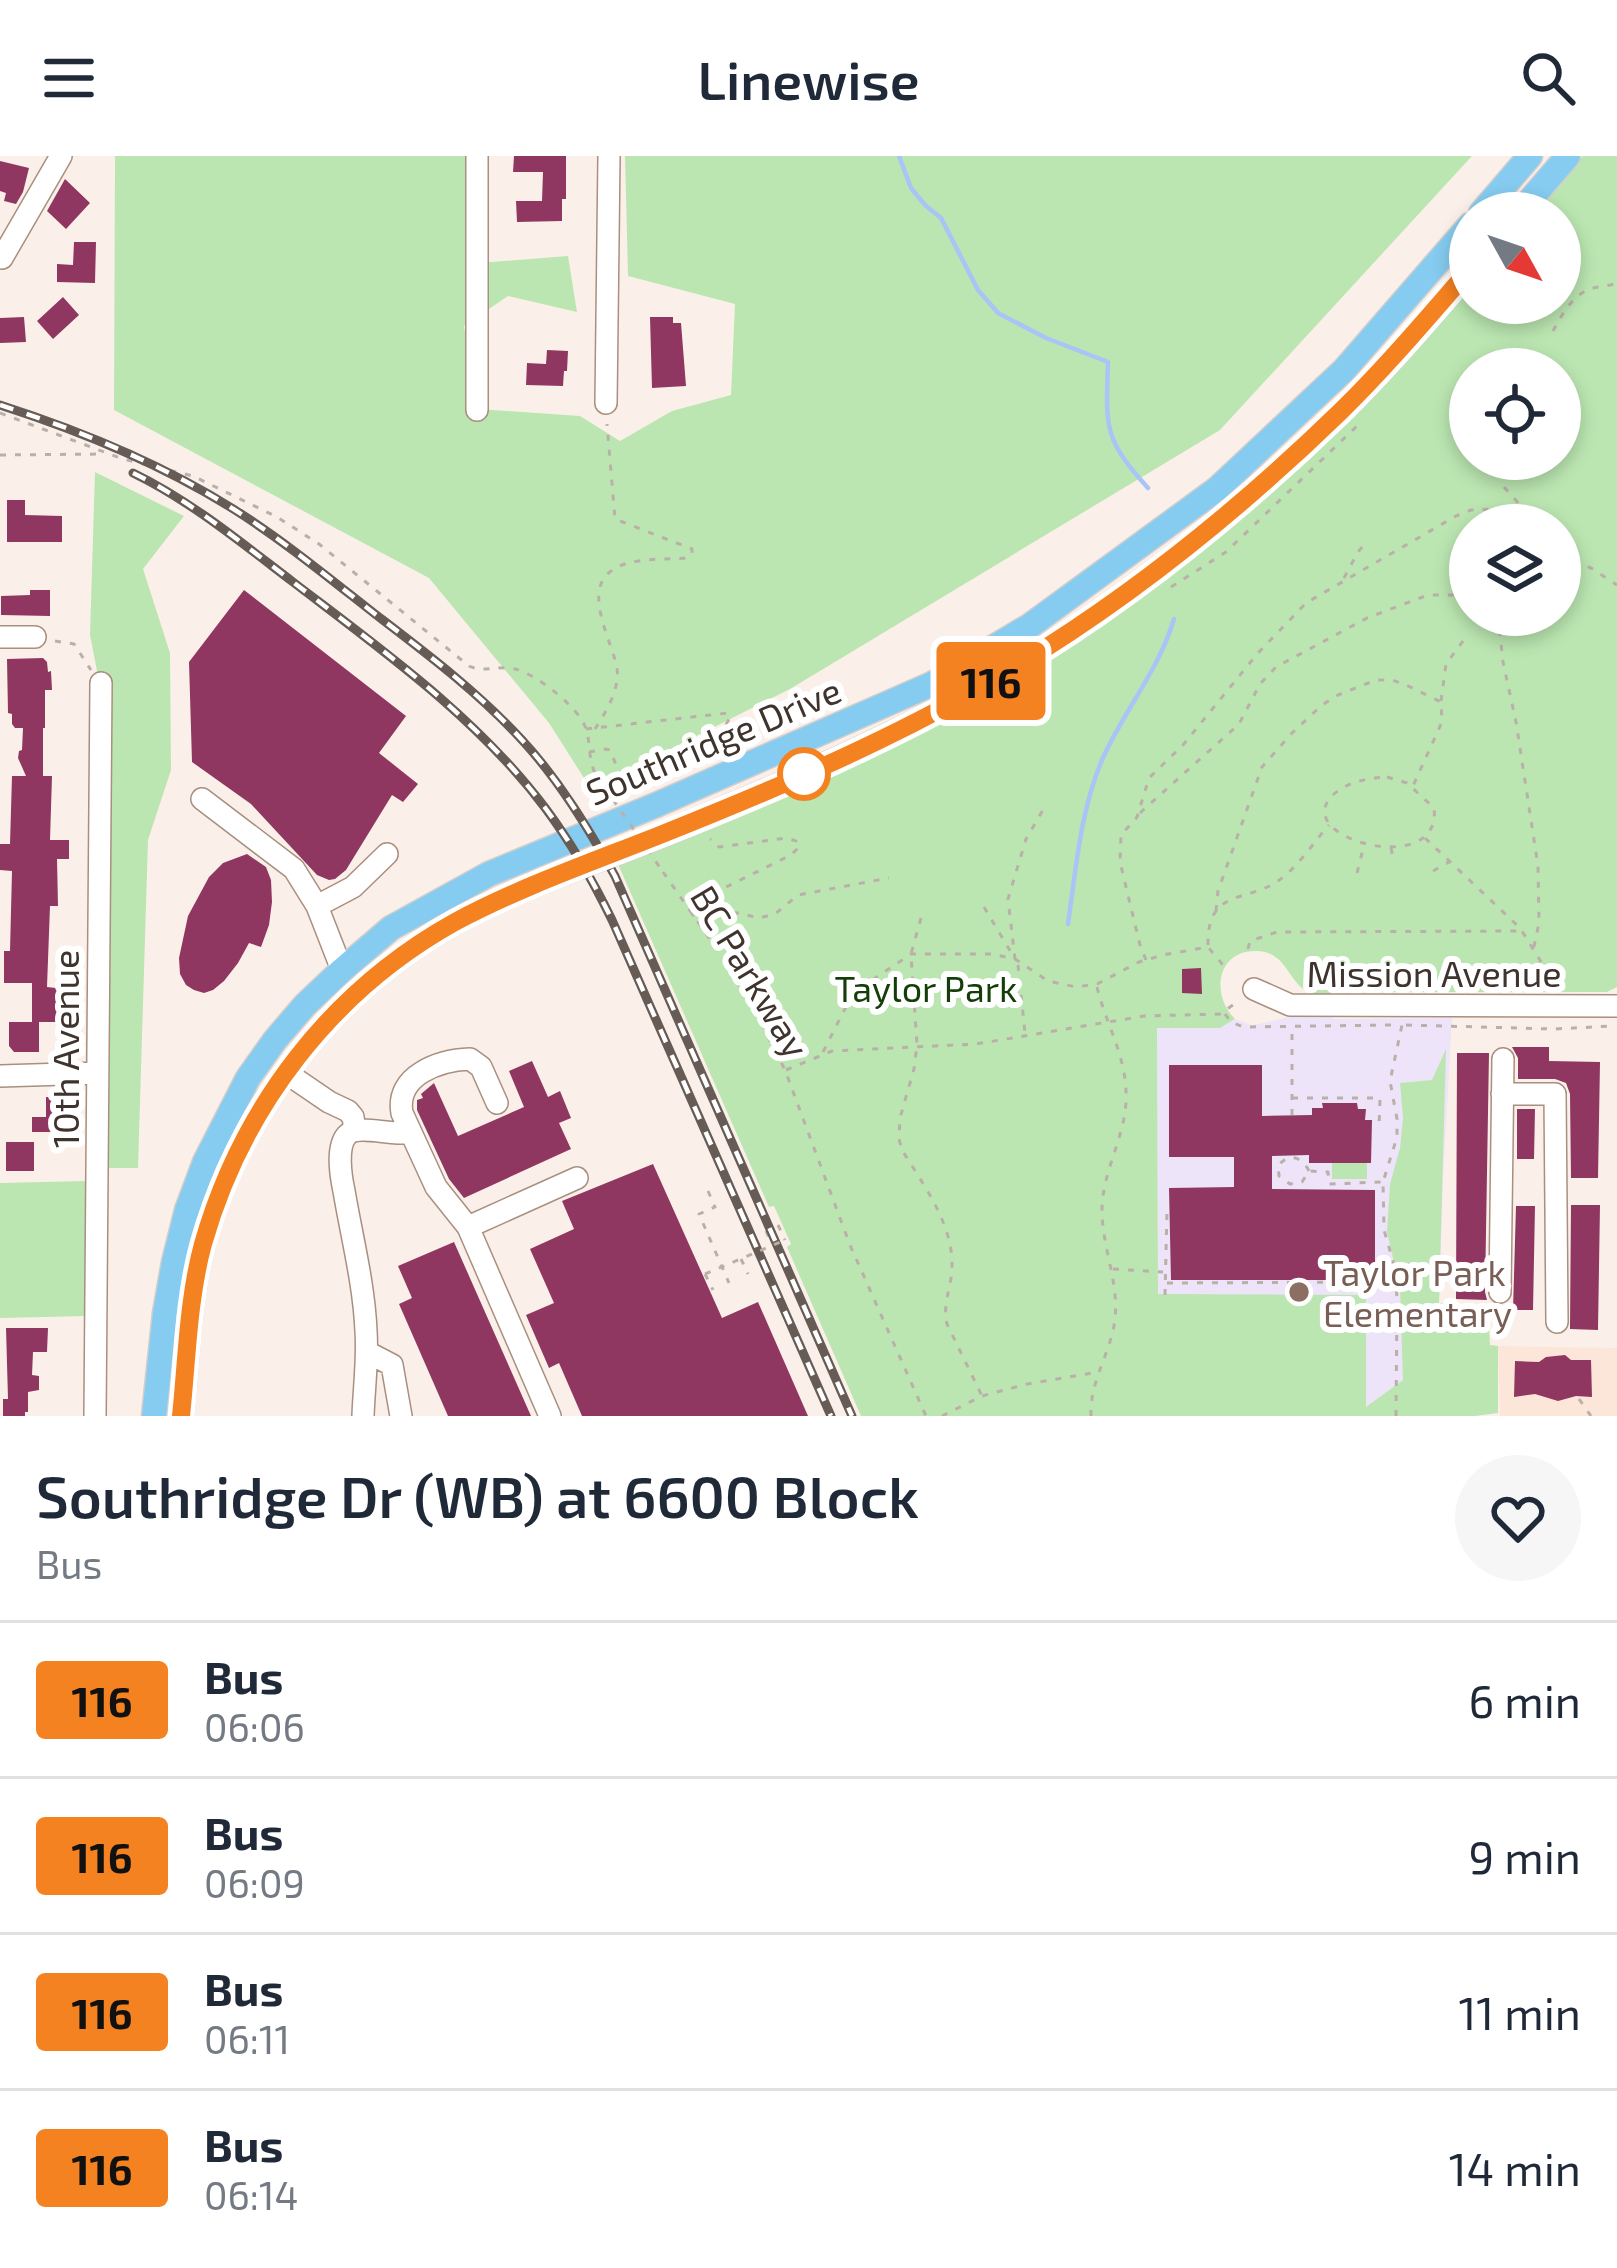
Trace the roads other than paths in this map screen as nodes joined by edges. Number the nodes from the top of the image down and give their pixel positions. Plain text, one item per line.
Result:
1 (61, 156) edge
2 (477, 156) edge
3 (609, 156) edge
4 (1530, 156) edge
5 (1568, 156) edge
6 (1498, 192) edge
7 (1537, 192) edge
8 (1449, 249) edge
9 (1, 258) edge
10 (1449, 292) edge
11 (606, 403) road end
12 (477, 410) dead end
13 (0, 637) edge
14 (35, 637) road end
15 (101, 683) road end
16 (202, 799) dead end
17 (387, 854) dead end
18 (317, 906) junction
19 (342, 970) junction
20 (1254, 989) dead end
21 (1617, 1006) edge
22 (335, 1012) junction
23 (1503, 1059) dead end
24 (285, 1072) junction
25 (97, 1073) junction
26 (0, 1076) edge
27 (1502, 1094) junction
28 (497, 1103) dead end
29 (355, 1130) junction
30 (410, 1132) junction
31 (577, 1178) dead end
32 (467, 1227) junction
33 (1500, 1292) dead end
34 (1557, 1322) dead end
35 (367, 1352) junction
36 (95, 1416) edge
37 (154, 1416) edge
38 (181, 1416) edge
39 (363, 1416) edge
40 (401, 1416) edge
41 (550, 1416) edge

1 - 9 street
2 - 12 street
3 - 11 street
4 - 6 main road
5 - 7 main road
8 - 19 main road, Southridge Drive
10 - 22 main road, Southridge Drive
13 - 14 street
15 - 25 street, 10th Avenue
16 - 18 street
17 - 18 street
18 - 19 street
19 - 22 main road
19 - 37 main road, Southridge Drive
20 - 21 street, Mission Avenue
22 - 24 main road, Southridge Drive
23 - 27 street
24 - 29 street
24 - 38 main road, Southridge Drive
25 - 26 street
25 - 36 street, 10th Avenue
27 - 33 street
27 - 34 street
28 - 30 street
29 - 30 street
29 - 35 street
30 - 32 street
31 - 32 street
32 - 41 street
35 - 39 street
35 - 40 street

